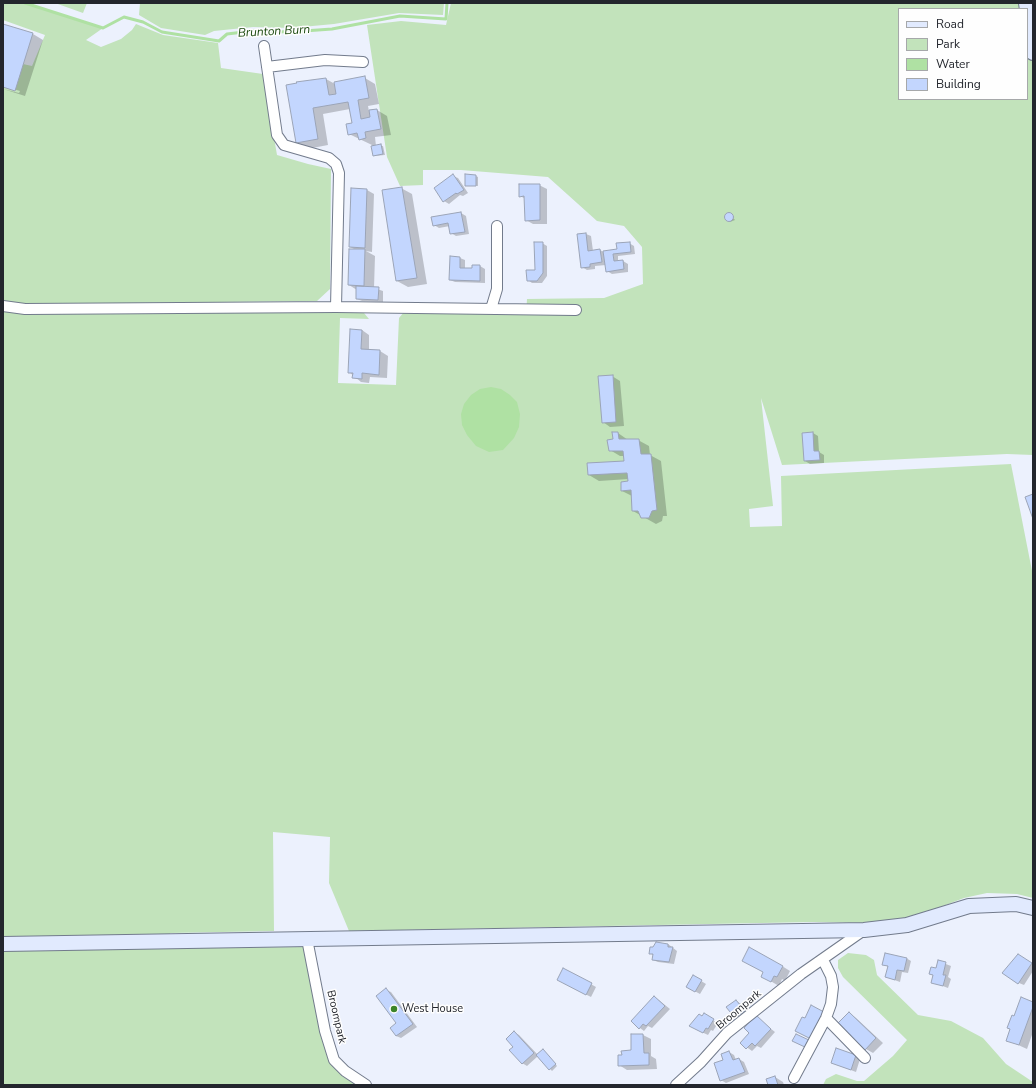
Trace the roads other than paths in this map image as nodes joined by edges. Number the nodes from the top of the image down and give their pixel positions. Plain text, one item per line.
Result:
1 (1028, 17) edge
2 (264, 46) dead end
3 (1033, 53) edge
4 (363, 62) dead end
5 (267, 67) junction
6 (497, 226) dead end
7 (3, 306) edge
8 (336, 308) junction
9 (491, 309) junction
10 (576, 310) dead end
11 (1033, 908) edge
12 (864, 930) junction
13 (307, 940) junction
14 (3, 944) edge
15 (823, 960) junction
16 (826, 1018) junction
17 (865, 1058) dead end
18 (794, 1078) dead end
19 (366, 1085) edge
20 (676, 1085) edge

1 - 3 main road
2 - 5 street
4 - 5 street
5 - 8 street
6 - 9 street
7 - 8 street
8 - 9 street
9 - 10 street
11 - 12 main road
12 - 13 main road
12 - 15 street, Broompark
13 - 14 main road
13 - 19 street, Broompark
15 - 16 street
15 - 20 street, Broompark
16 - 17 street
16 - 18 street

